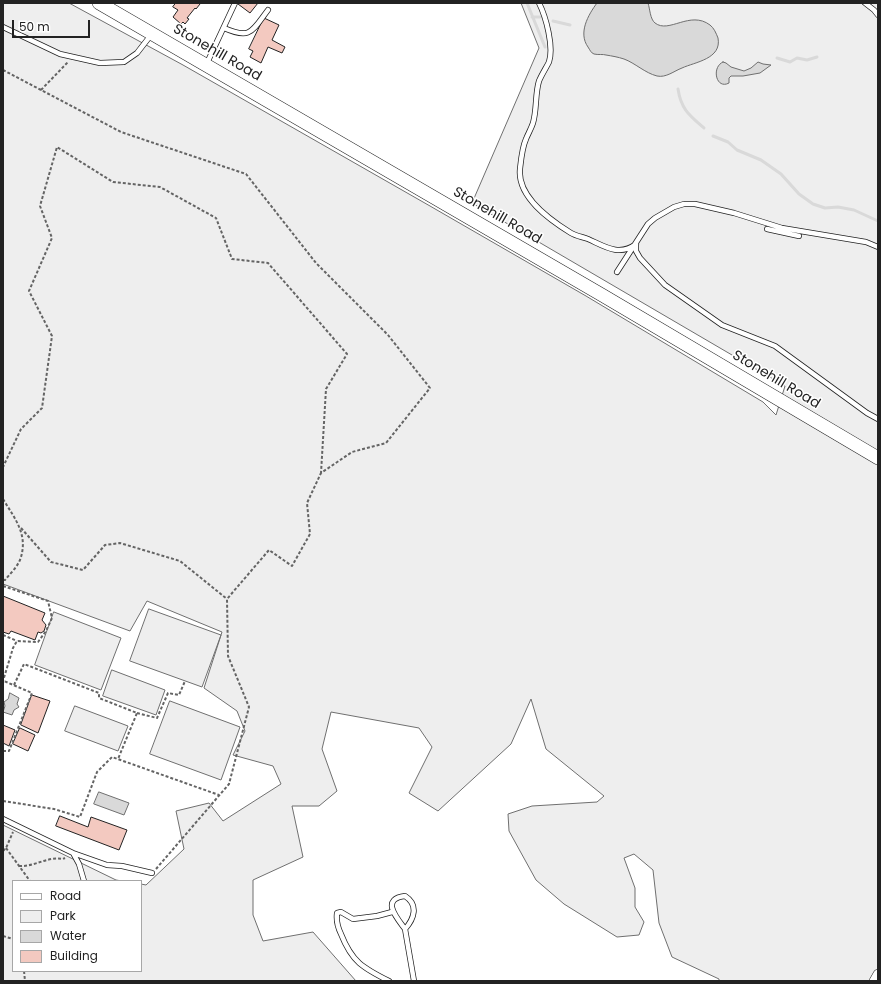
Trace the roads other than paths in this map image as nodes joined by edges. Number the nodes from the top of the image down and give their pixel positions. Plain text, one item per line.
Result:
1 (99, 3) edge
2 (235, 3) edge
3 (539, 3) edge
4 (865, 3) edge
5 (268, 10) dead end
6 (878, 15) edge
7 (3, 27) edge
8 (224, 28) junction
9 (152, 34) junction
10 (206, 65) junction
11 (767, 229) dead end
12 (799, 236) dead end
13 (636, 244) junction
14 (878, 247) edge
15 (617, 272) dead end
16 (878, 419) edge
17 (878, 458) edge
18 (3, 819) edge
19 (73, 853) junction
20 (152, 873) road end
21 (84, 880) edge
22 (392, 912) junction
23 (405, 928) junction
24 (878, 974) edge
25 (388, 981) edge
26 (414, 981) edge
27 (874, 981) edge

1 - 9 street, Stonehill Road
2 - 8 lane
3 - 13 lane
4 - 6 lane
5 - 8 lane
7 - 9 lane
8 - 10 lane
9 - 10 street, Stonehill Road
10 - 17 street, Stonehill Road
11 - 12 lane
13 - 14 lane
13 - 15 lane
13 - 16 lane
18 - 19 lane
19 - 20 lane
19 - 21 lane
22 - 23 lane
22 - 23 lane
22 - 25 lane
23 - 26 lane
24 - 27 street

